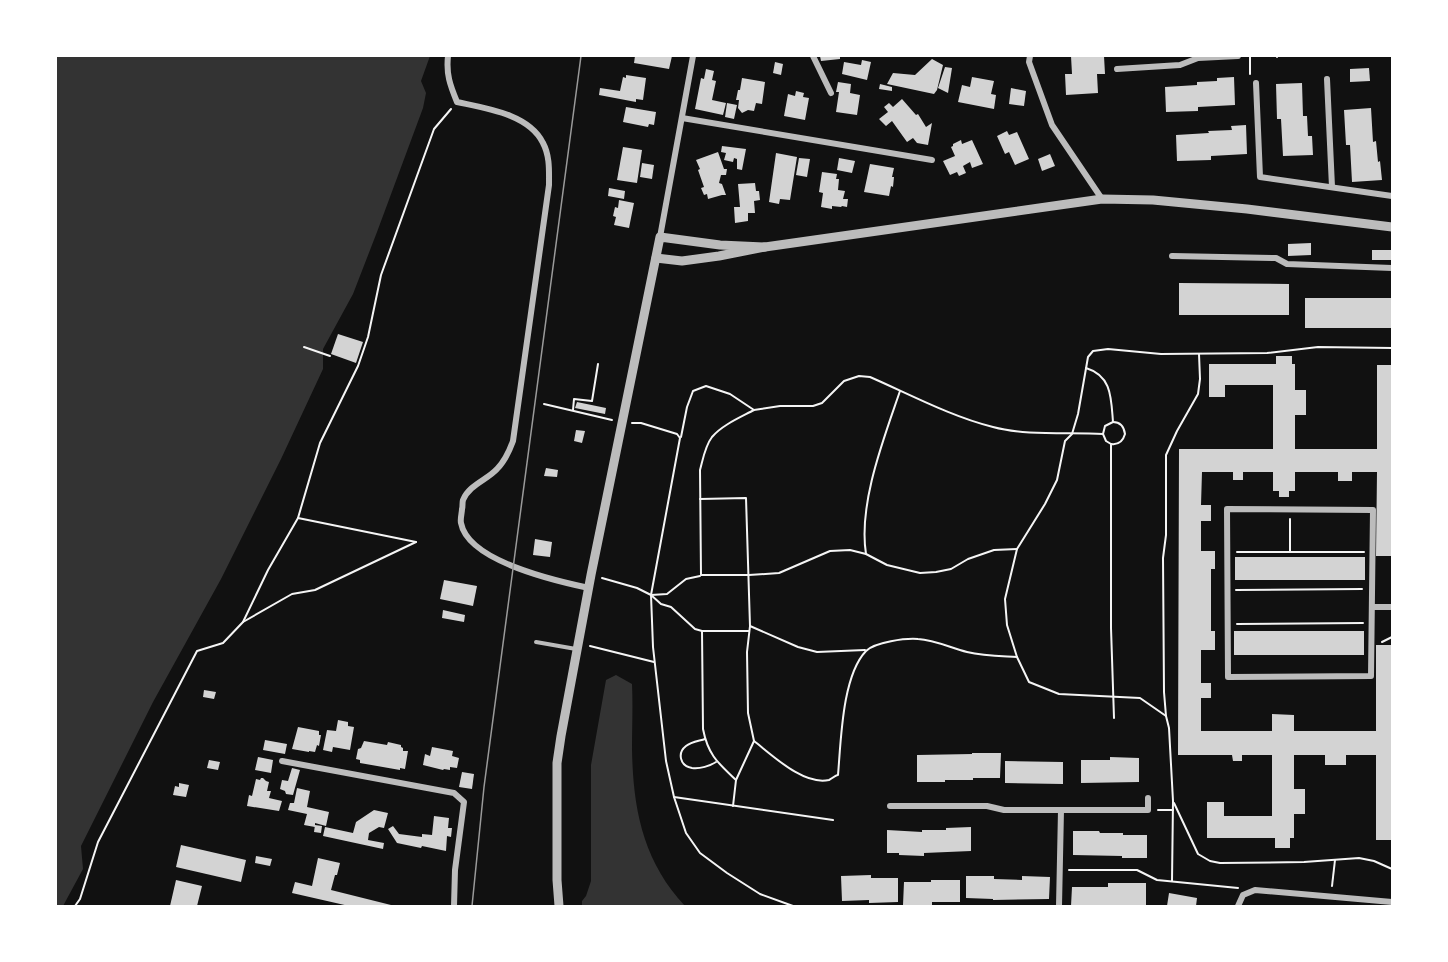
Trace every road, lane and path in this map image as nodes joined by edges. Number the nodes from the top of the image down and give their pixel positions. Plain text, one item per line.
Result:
1 (448, 56) edge
2 (693, 56) edge
3 (813, 56) edge
4 (1030, 56) edge
5 (1238, 56) edge
6 (1250, 56) edge
7 (1117, 69) dead end
8 (1327, 79) dead end
9 (1256, 83) joint
10 (831, 93) dead end
11 (457, 102) junction
12 (682, 118) junction
13 (932, 160) dead end
14 (1332, 187) junction
15 (1392, 196) edge
16 (1102, 199) junction
17 (1392, 227) edge
18 (660, 237) junction
19 (765, 247) junction
20 (1172, 256) dead end
21 (656, 258) junction
22 (1392, 268) edge
23 (304, 347) dead end
24 (1392, 348) edge
25 (1200, 354) junction
26 (330, 356) dead end
27 (598, 364) dead end
28 (1085, 368) junction
29 (900, 390) junction
30 (544, 404) dead end
31 (573, 411) junction
32 (754, 411) junction
33 (623, 422) junction
34 (1113, 422) junction
35 (1072, 434) junction
36 (1103, 434) junction
37 (680, 438) junction
38 (1111, 444) junction
39 (700, 499) junction
40 (1290, 510) junction
41 (298, 518) junction
42 (1017, 549) junction
43 (1227, 552) junction
44 (1290, 552) junction
45 (1372, 552) junction
46 (866, 554) junction
47 (591, 575) junction
48 (701, 575) junction
49 (749, 575) junction
50 (589, 588) junction
51 (1372, 589) junction
52 (1227, 590) junction
53 (651, 595) junction
54 (1373, 607) junction
55 (1392, 607) edge
56 (243, 622) junction
57 (1372, 623) junction
58 (1227, 624) junction
59 (750, 626) junction
60 (702, 631) junction
61 (749, 631) junction
62 (536, 642) dead end
63 (578, 646) junction
64 (867, 650) junction
65 (1017, 657) junction
66 (654, 662) junction
67 (1113, 696) junction
68 (1166, 716) junction
69 (1114, 718) dead end
70 (705, 739) junction
71 (754, 741) junction
72 (282, 761) dead end
73 (716, 761) junction
74 (736, 780) junction
75 (674, 797) junction
76 (1148, 798) dead end
77 (1173, 801) junction
78 (733, 806) junction
79 (890, 806) dead end
80 (1061, 810) junction
81 (1148, 810) junction
82 (1173, 810) junction
83 (833, 820) dead end
84 (1335, 860) junction
85 (1392, 869) edge
86 (1060, 870) junction
87 (1333, 875) dead end
88 (1172, 881) junction
89 (1248, 893) junction
90 (1349, 898) junction
91 (1392, 902) edge
92 (75, 906) edge
93 (453, 906) edge
94 (559, 906) edge
95 (793, 906) edge
96 (1059, 906) edge
97 (1238, 906) edge
98 (1348, 906) edge

1 - 11 street
2 - 12 street
3 - 10 street
4 - 16 street
5 - 7 street
6 - 9 path
8 - 14 street
9 - 14 street
11 - 41 path
11 - 50 street
12 - 13 street
12 - 18 street
14 - 15 street
16 - 17 street
16 - 19 street
18 - 19 street
18 - 21 street
19 - 21 street
20 - 22 street
21 - 33 street
23 - 26 path
24 - 25 path
25 - 28 path
25 - 68 path
27 - 31 path
28 - 34 path
28 - 35 path
29 - 32 path
29 - 35 path
29 - 46 path
30 - 31 path
31 - 33 path
32 - 37 path
32 - 39 path
33 - 37 path
33 - 47 street
34 - 36 path
34 - 38 path
35 - 36 path
35 - 42 path
36 - 38 path
37 - 53 path
38 - 67 path
39 - 48 path
39 - 49 path
40 - 43 street
40 - 44 path
40 - 45 street
41 - 56 path
41 - 56 path
42 - 46 path
42 - 65 path
43 - 44 path
43 - 52 street
44 - 45 path
45 - 51 street
46 - 49 path
47 - 50 street
47 - 53 path
48 - 49 path
48 - 53 path
49 - 59 path
50 - 63 street
51 - 52 path
51 - 54 street
52 - 58 street
53 - 60 path
53 - 66 path
54 - 55 street
54 - 57 street
56 - 92 path
57 - 58 path
57 - 58 street
59 - 61 path
59 - 64 path
60 - 61 path
60 - 70 path
61 - 71 path
62 - 63 lane
63 - 66 path
63 - 94 street
64 - 65 path
64 - 71 path
65 - 67 path
66 - 75 path
67 - 68 path
67 - 69 path
68 - 77 path
70 - 73 path
70 - 73 path
71 - 74 path
72 - 93 street
73 - 74 path
74 - 78 path
75 - 78 path
75 - 95 path
76 - 81 street
77 - 82 path
77 - 84 path
78 - 83 path
79 - 80 street
80 - 81 street
80 - 86 street
81 - 82 path
82 - 88 path
84 - 85 path
84 - 87 path
86 - 88 path
86 - 96 street
88 - 89 path
89 - 90 street
89 - 97 street
90 - 91 street
90 - 98 lane

